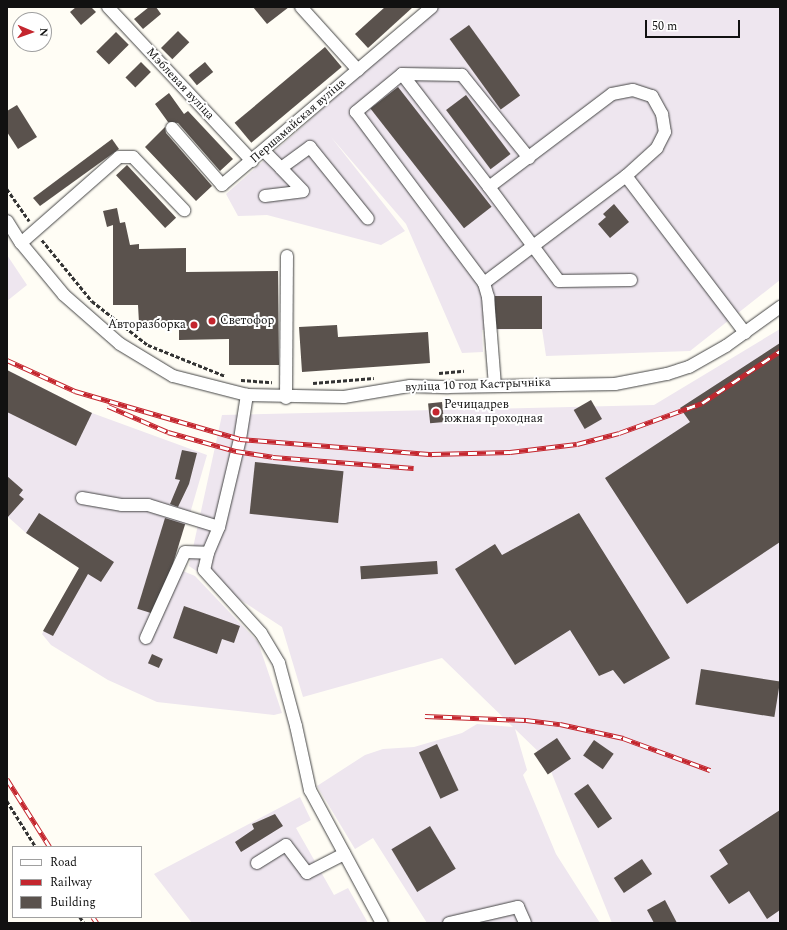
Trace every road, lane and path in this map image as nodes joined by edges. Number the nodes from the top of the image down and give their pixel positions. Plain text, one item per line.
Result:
1 (108, 7) edge
2 (301, 7) edge
3 (432, 7) edge
4 (358, 70) junction
5 (402, 74) junction
6 (172, 128) dead end
7 (264, 151) junction
8 (529, 158) junction
9 (252, 161) junction
10 (281, 168) junction
11 (626, 176) junction
12 (489, 187) junction
13 (7, 189) edge
14 (265, 196) dead end
15 (184, 210) dead end
16 (368, 219) dead end
17 (7, 221) edge
18 (36, 232) junction
19 (21, 243) junction
20 (534, 246) junction
21 (287, 256) dead end
22 (631, 280) dead end
23 (484, 283) junction
24 (780, 307) edge
25 (745, 333) junction
26 (464, 372) dead end
27 (435, 374) dead end
28 (228, 377) dead end
29 (380, 378) dead end
30 (235, 380) dead end
31 (287, 383) junction
32 (309, 383) dead end
33 (495, 385) junction
34 (247, 396) junction
35 (286, 398) junction
36 (82, 498) dead end
37 (219, 527) junction
38 (208, 553) junction
39 (146, 638) dead end
40 (7, 801) edge
41 (35, 846) edge
42 (344, 854) junction
43 (257, 863) dead end
44 (382, 923) edge
45 (449, 923) edge
46 (525, 923) edge

1 - 9 street, Мэблевая вуліца
2 - 4 street
3 - 4 street, Першамайская вуліца
4 - 7 street, Першамайская вуліца
5 - 8 street
5 - 12 street
5 - 23 street
6 - 9 street, Першамайская вуліца
7 - 9 street, Першамайская вуліца
7 - 10 street
8 - 11 street
8 - 12 street
10 - 14 street
10 - 16 street
11 - 20 street
11 - 25 street
12 - 20 street
13 - 18 path
15 - 18 street
17 - 19 street, вуліца 10 год Кастрычніка
18 - 19 street
18 - 28 path
19 - 34 street, вуліца 10 год Кастрычніка
20 - 22 street
20 - 23 street
21 - 31 street
23 - 33 street
24 - 25 street, вуліца 10 год Кастрычніка
25 - 33 street, вуліца 10 год Кастрычніка
26 - 27 path
29 - 32 path
30 - 31 path
31 - 35 street
33 - 35 street, вуліца 10 год Кастрычніка
34 - 35 street, вуліца 10 год Кастрычніка
34 - 37 street
36 - 37 street
37 - 38 street
38 - 39 street
38 - 42 street
40 - 41 path
42 - 43 street
42 - 44 street
45 - 46 street

